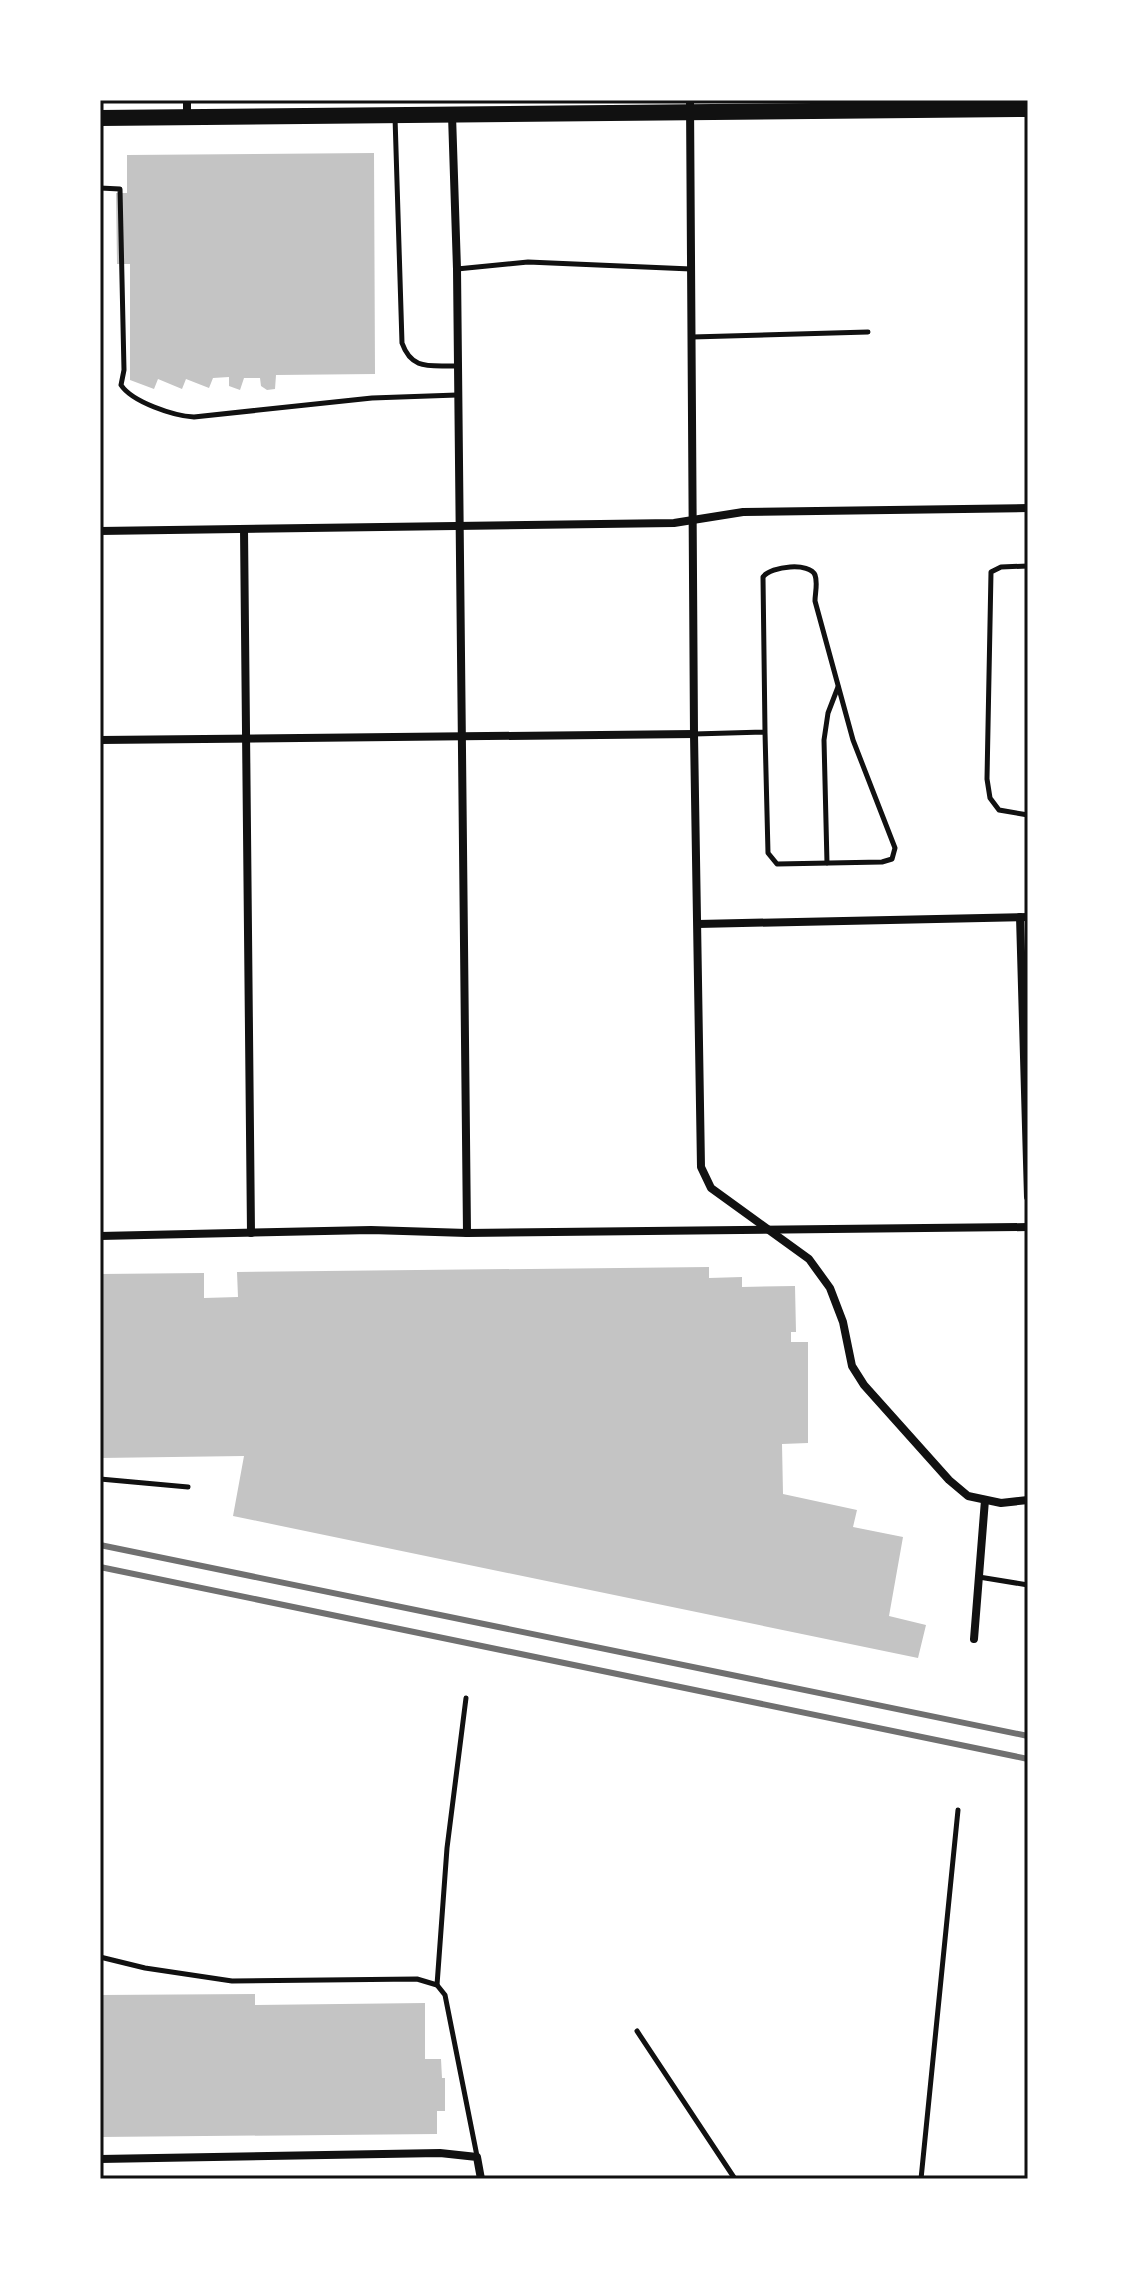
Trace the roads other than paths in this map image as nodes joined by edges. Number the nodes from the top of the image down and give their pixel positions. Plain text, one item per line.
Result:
1 (690, 106) edge
2 (187, 109) edge
3 (1028, 109) edge
4 (452, 115) junction
5 (395, 116) junction
6 (100, 118) edge
7 (100, 188) edge
8 (457, 269) junction
9 (691, 269) junction
10 (868, 332) dead end
11 (692, 337) junction
12 (457, 366) junction
13 (457, 395) junction
14 (1028, 508) edge
15 (695, 519) junction
16 (460, 526) junction
17 (244, 529) junction
18 (100, 531) edge
19 (1028, 566) edge
20 (838, 687) junction
21 (765, 732) junction
22 (694, 734) junction
23 (461, 737) junction
24 (246, 739) junction
25 (100, 740) edge
26 (1028, 815) edge
27 (827, 863) junction
28 (1024, 917) edge
29 (698, 924) junction
30 (1028, 1197) edge
31 (1028, 1227) edge
32 (767, 1229) junction
33 (251, 1233) junction
34 (467, 1233) junction
35 (100, 1236) edge
36 (100, 1479) edge
37 (188, 1487) dead end
38 (985, 1500) junction
39 (1028, 1500) edge
40 (979, 1577) junction
41 (1028, 1585) edge
42 (974, 1639) dead end
43 (466, 1698) dead end
44 (958, 1810) dead end
45 (100, 1957) edge
46 (437, 1985) junction
47 (637, 2031) dead end
48 (477, 2157) junction
49 (100, 2159) edge
50 (481, 2179) edge
51 (735, 2179) edge
52 (921, 2179) edge

1 - 3 main road
1 - 4 main road
1 - 9 street
2 - 5 main road
2 - 6 main road
4 - 5 main road
4 - 8 street
5 - 12 lane
7 - 13 lane
8 - 9 lane
8 - 12 street
9 - 11 street
10 - 11 lane
11 - 15 street
12 - 13 street
13 - 16 street
14 - 15 street
15 - 16 street
15 - 22 street
16 - 17 street
16 - 23 street
17 - 18 street
17 - 24 street
19 - 26 lane
20 - 21 lane
20 - 27 lane
20 - 27 lane
21 - 22 lane
21 - 27 lane
22 - 23 street
22 - 29 street
23 - 24 street
23 - 34 street
24 - 25 street
24 - 33 street
28 - 29 street
28 - 30 street
29 - 32 street
31 - 32 street
32 - 34 street
32 - 38 street
33 - 34 street
33 - 35 street
36 - 37 lane
38 - 39 street
38 - 40 street
40 - 41 lane
40 - 42 street
43 - 46 lane
44 - 52 lane
45 - 46 lane
46 - 48 lane
47 - 51 lane
48 - 49 street
48 - 50 street

